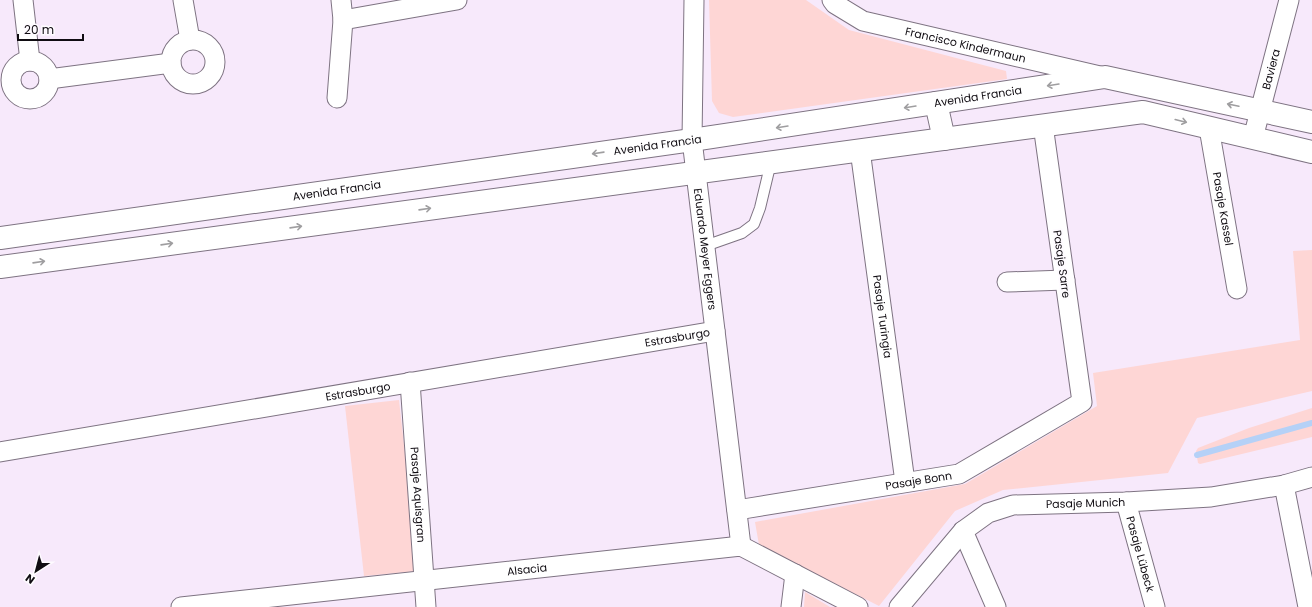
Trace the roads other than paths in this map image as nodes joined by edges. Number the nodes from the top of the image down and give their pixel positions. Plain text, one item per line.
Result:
1 (22, 0) edge
2 (183, 0) edge
3 (340, 0) edge
4 (457, 0) edge
5 (694, 0) edge
6 (832, 0) edge
7 (1289, 0) edge
8 (342, 20) junction
9 (190, 40) junction
10 (30, 61) junction
11 (172, 63) junction
12 (1105, 77) junction
13 (49, 79) junction
14 (337, 98) dead end
15 (936, 103) junction
16 (1260, 111) junction
17 (1312, 122) edge
18 (1043, 125) junction
19 (1209, 128) junction
20 (1253, 138) junction
21 (944, 139) junction
22 (692, 140) junction
23 (860, 150) junction
24 (1312, 152) edge
25 (771, 162) junction
26 (696, 172) junction
27 (0, 238) edge
28 (705, 246) junction
29 (0, 267) edge
30 (1065, 280) junction
31 (1007, 282) dead end
32 (1237, 289) dead end
33 (715, 330) junction
34 (410, 382) junction
35 (1082, 402) joint
36 (0, 452) edge
37 (1312, 477) edge
38 (905, 482) junction
39 (1284, 485) junction
40 (1126, 502) junction
41 (737, 510) junction
42 (963, 531) junction
43 (741, 546) junction
44 (795, 574) junction
45 (424, 580) junction
46 (181, 607) edge
47 (426, 607) edge
48 (791, 607) edge
49 (858, 607) edge
50 (899, 607) edge
51 (996, 607) edge
52 (1155, 607) edge
53 (1308, 607) edge

1 - 10 street
2 - 9 street
3 - 8 street
4 - 8 street
5 - 22 street, Eduardo Meyer Eggers
6 - 12 street, Francisco Kindermaun
7 - 16 street, Baviera
8 - 14 street
9 - 11 street
9 - 11 street
10 - 13 street
10 - 13 street
11 - 13 street
12 -> 15 main road, Avenida Francia
16 -> 12 main road, Avenida Francia
15 - 21 main road
15 -> 22 main road, Avenida Francia
16 - 17 main road, Avenida Francia
16 - 20 street, Baviera
18 -> 19 main road
18 - 21 main road
18 - 30 street, Pasaje Sarre
19 - 20 main road
19 - 32 street, Pasaje Kassel
20 - 24 main road
21 - 23 main road
22 - 26 street, Eduardo Meyer Eggers
22 -> 27 main road, Avenida Francia
23 - 25 main road
23 - 38 street, Pasaje Turingia
25 - 26 main road
25 - 28 lane
26 - 28 street, Eduardo Meyer Eggers
29 -> 26 main road
28 - 33 street, Eduardo Meyer Eggers
30 - 31 street
30 - 35 street, Pasaje Sarre
33 - 34 street, Estrasburgo
33 - 41 street, Eduardo Meyer Eggers
34 - 36 street, Estrasburgo
34 - 45 street, Pasaje Aquisgran
35 - 38 street, Pasaje Bonn
37 - 39 street, Pasaje Munich
38 - 41 street, Pasaje Bonn
39 - 40 street, Pasaje Munich
39 - 53 street
40 - 42 street, Pasaje Munich
40 - 52 street, Pasaje Lübeck
41 - 43 street, Eduardo Meyer Eggers
42 - 50 street, Pasaje Munich
42 - 51 street
43 - 44 street
43 - 45 street, Alsacia
44 - 48 street
44 - 49 street
45 - 46 street, Alsacia
45 - 47 street, Pasaje Aquisgran

